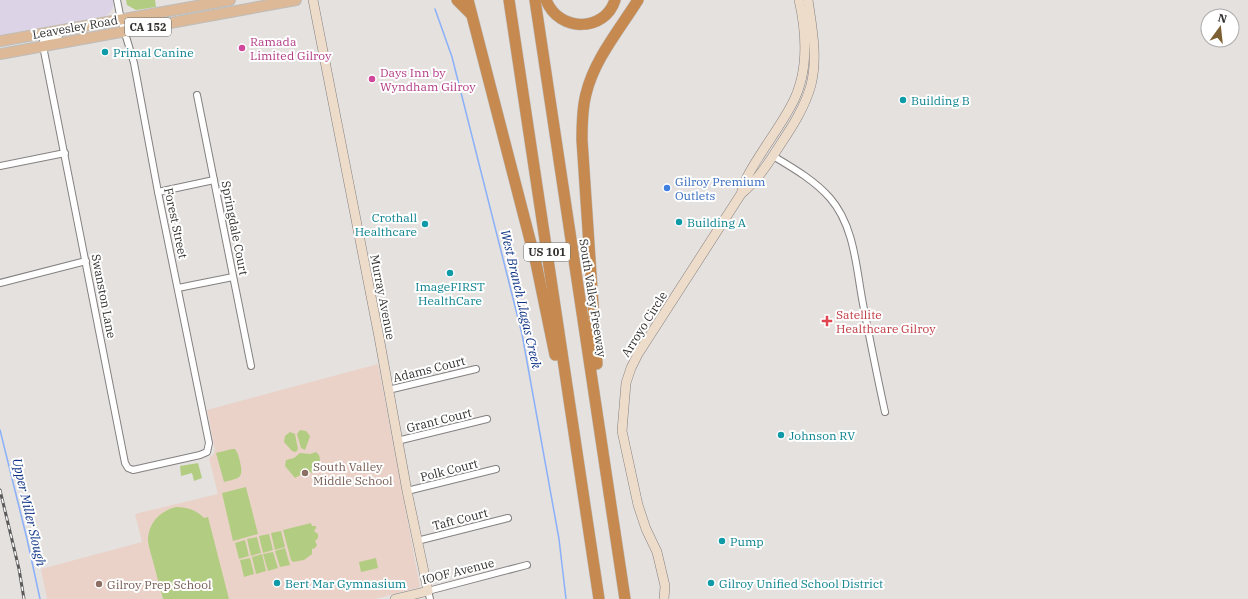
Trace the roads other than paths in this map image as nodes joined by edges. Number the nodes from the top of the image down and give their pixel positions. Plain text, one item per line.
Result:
1 (118, 0) edge
2 (230, 0) edge
3 (296, 0) edge
4 (313, 0) edge
5 (457, 0) edge
6 (468, 0) edge
7 (509, 0) edge
8 (535, 0) edge
9 (546, 0) edge
10 (615, 0) edge
11 (638, 0) edge
12 (799, 0) edge
13 (808, 0) edge
14 (472, 16) junction
15 (121, 20) junction
16 (63, 30) junction
17 (124, 32) junction
18 (0, 41) edge
19 (43, 46) junction
20 (0, 54) edge
21 (197, 95) dead end
22 (65, 153) junction
23 (773, 156) junction
24 (0, 166) edge
25 (214, 180) junction
26 (158, 192) junction
27 (741, 194) junction
28 (86, 261) junction
29 (233, 277) junction
30 (0, 283) edge
31 (178, 288) junction
32 (251, 366) dead end
33 (476, 369) dead end
34 (388, 390) junction
35 (594, 394) junction
36 (885, 412) dead end
37 (487, 419) dead end
38 (397, 441) junction
39 (208, 450) joint
40 (496, 469) dead end
41 (407, 491) junction
42 (584, 504) junction
43 (508, 518) dead end
44 (417, 541) junction
45 (527, 566) dead end
46 (429, 595) edge
47 (395, 599) edge
48 (598, 599) edge
49 (625, 599) edge
50 (664, 599) edge

1 - 15 street, Forest Street
2 - 15 main road, Leavesley Road / CA 152
3 - 17 main road, Leavesley Road / CA 152
4 - 34 street, Murray Avenue
5 - 14 highway
6 - 14 highway
7 - 42 highway, US 101
8 - 35 highway, South Valley Freeway / US 101
9 - 10 highway
11 - 35 highway
12 - 27 street, Arroyo Circle
13 - 23 street, Arroyo Circle
14 - 42 highway
15 - 16 main road, Leavesley Road / CA 152
15 - 17 street, Forest Street
16 - 18 main road, Leavesley Road / CA 152
16 - 19 street
17 - 19 main road, Leavesley Road / CA 152
17 - 26 street, Forest Street
19 - 20 main road, Leavesley Road / CA 152
19 - 22 street, Swanston Lane
21 - 25 street, Springdale Court
22 - 24 street
22 - 28 street, Swanston Lane
23 - 27 street, Arroyo Circle
23 - 36 street
25 - 26 street
25 - 29 street, Springdale Court
26 - 31 street, Forest Street
27 - 50 street, Arroyo Circle
28 - 30 street
28 - 39 street, Swanston Lane
29 - 31 street
29 - 32 street, Springdale Court
31 - 39 street, Forest Street
33 - 34 street, Adams Court
34 - 38 street, Murray Avenue
35 - 49 highway, South Valley Freeway / US 101
37 - 38 street, Grant Court
38 - 41 street, Murray Avenue
40 - 41 street, Polk Court
41 - 44 street, Murray Avenue
42 - 48 highway, US 101
43 - 44 street, Taft Court
44 - 46 street, Murray Avenue
45 - 46 street, IOOF Avenue
46 - 47 street, IOOF Avenue

